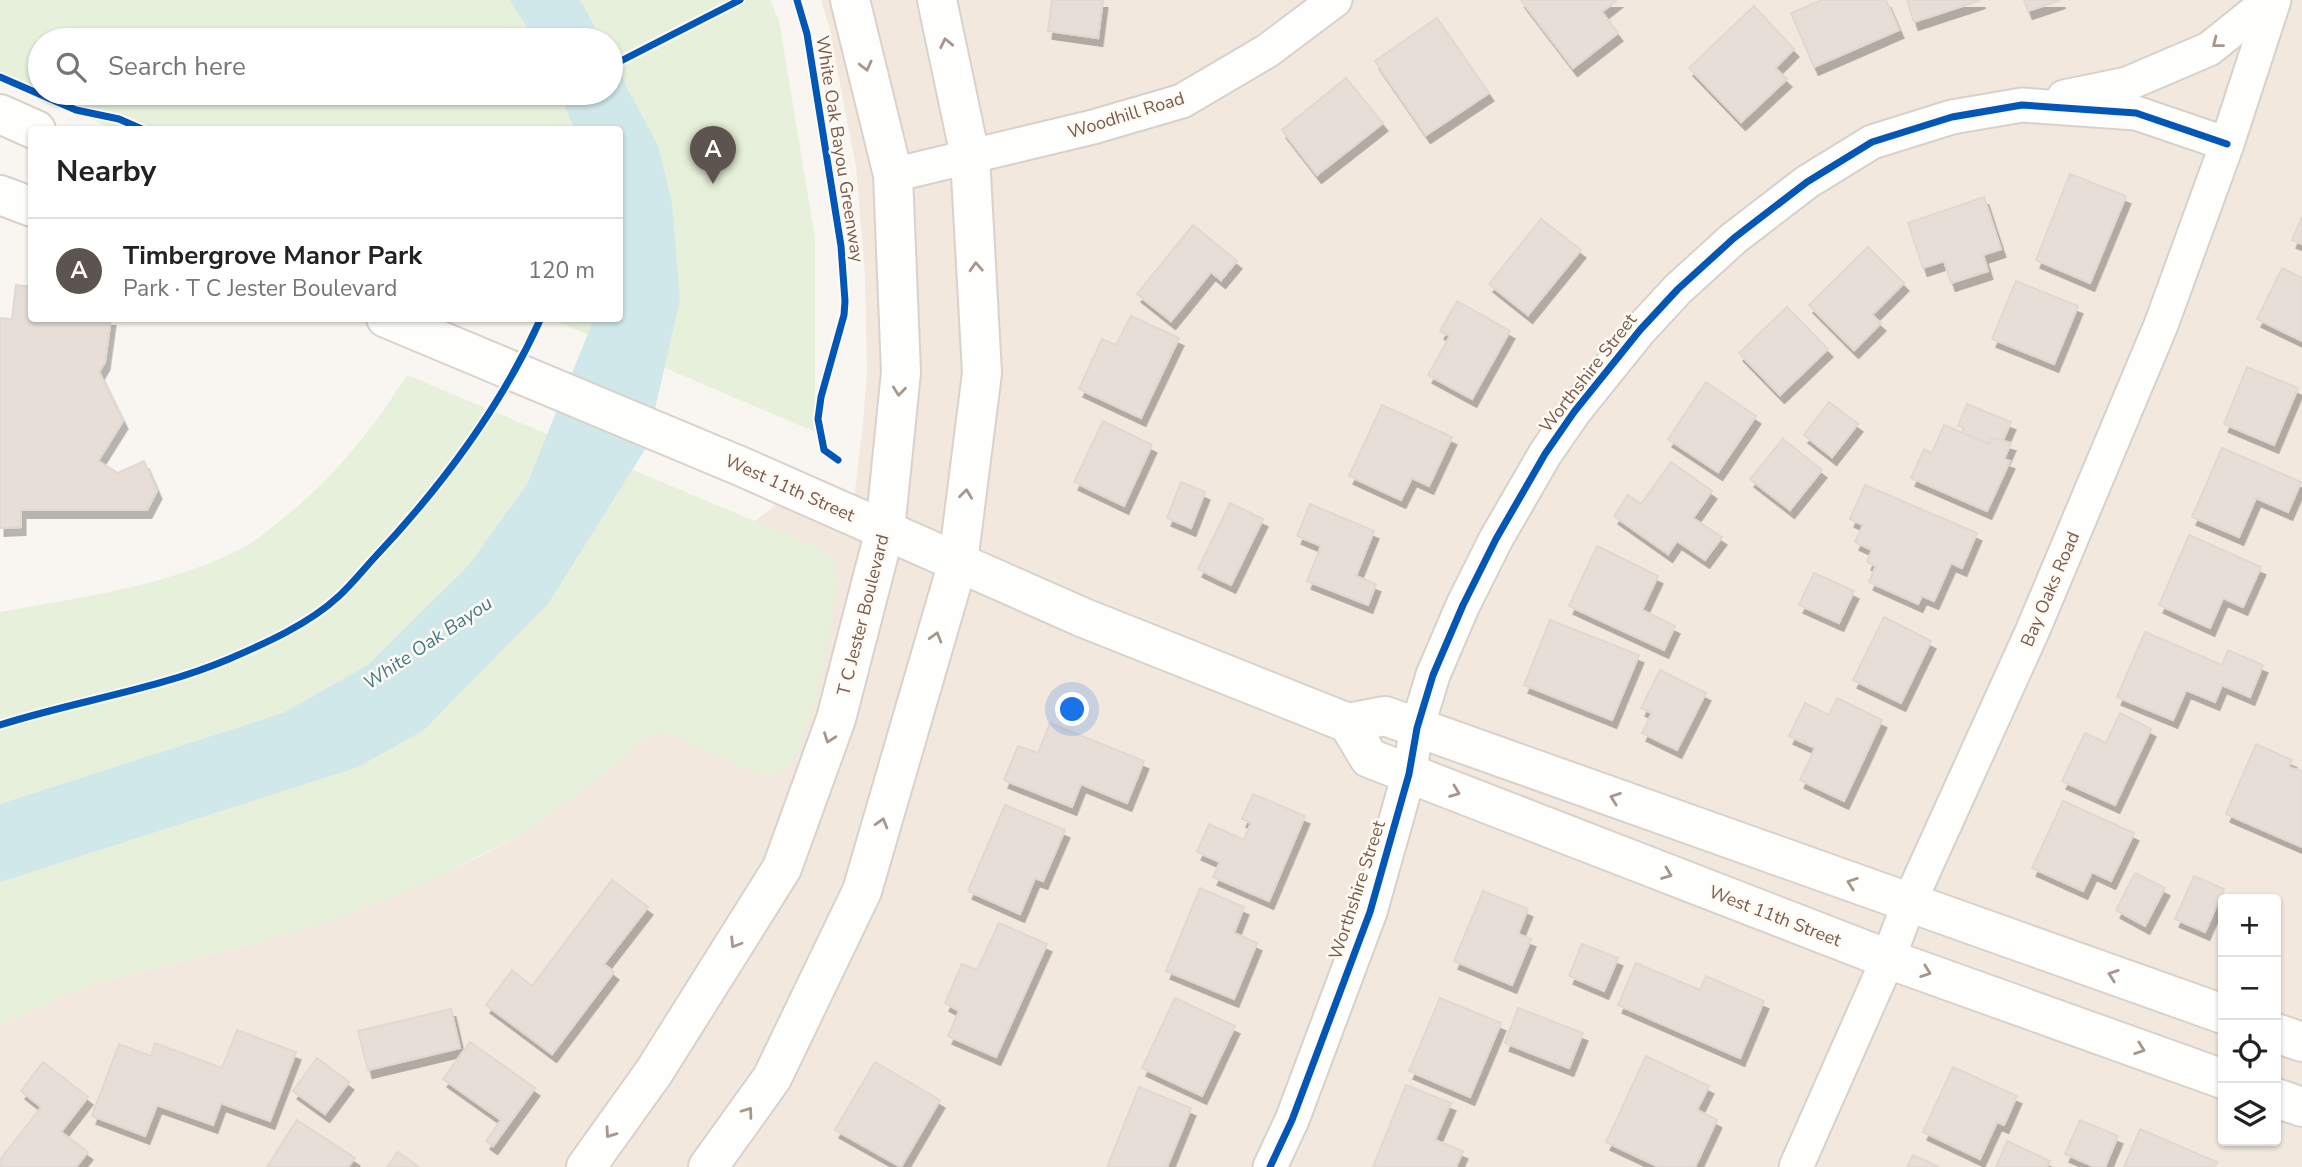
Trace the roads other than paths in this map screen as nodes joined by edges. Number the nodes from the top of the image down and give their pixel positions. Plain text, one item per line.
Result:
1 (850, 0) edge
2 (937, 0) edge
3 (1335, 0) edge
4 (2272, 0) edge
5 (2022, 105) junction
6 (0, 114) edge
7 (28, 126) edge
8 (2227, 144) junction
9 (970, 156) junction
10 (892, 175) junction
11 (0, 195) edge
12 (28, 206) edge
13 (395, 322) edge
14 (885, 530) junction
15 (958, 562) junction
16 (1348, 723) junction
17 (1417, 728) junction
18 (1409, 774) junction
19 (1909, 903) junction
20 (1888, 959) junction
21 (2218, 1012) edge
22 (2281, 1035) edge
23 (2302, 1042) edge
24 (2218, 1077) edge
25 (2281, 1100) edge
26 (2302, 1107) edge
27 (586, 1167) edge
28 (708, 1167) edge
29 (1270, 1167) edge
30 (1796, 1167) edge

1 -> 10 main road, T C Jester Boulevard
9 -> 2 main road
3 - 9 street, Woodhill Road
4 -> 5 street, Worthshire Street
4 - 8 street, Bay Oaks Road
5 - 8 street, Worthshire Street
5 - 17 street, Worthshire Street
6 - 7 main road
8 - 19 street, Bay Oaks Road
9 - 10 street, Woodhill Road
15 -> 9 main road
10 -> 14 main road, T C Jester Boulevard
11 - 12 main road
13 - 14 main road, West 11th Street
14 - 15 main road, West 11th Street
14 -> 27 main road, T C Jester Boulevard
15 - 16 main road, West 11th Street
28 -> 15 main road
16 - 17 main road
16 - 18 main road, West 11th Street
17 - 18 street, Worthshire Street
19 -> 17 main road
18 -> 20 main road, West 11th Street
18 - 29 street, Worthshire Street
19 - 20 street, Bay Oaks Road
21 -> 19 main road
20 -> 24 main road, West 11th Street
20 - 30 street, Bay Oaks Road
22 - 23 main road
25 - 26 main road

